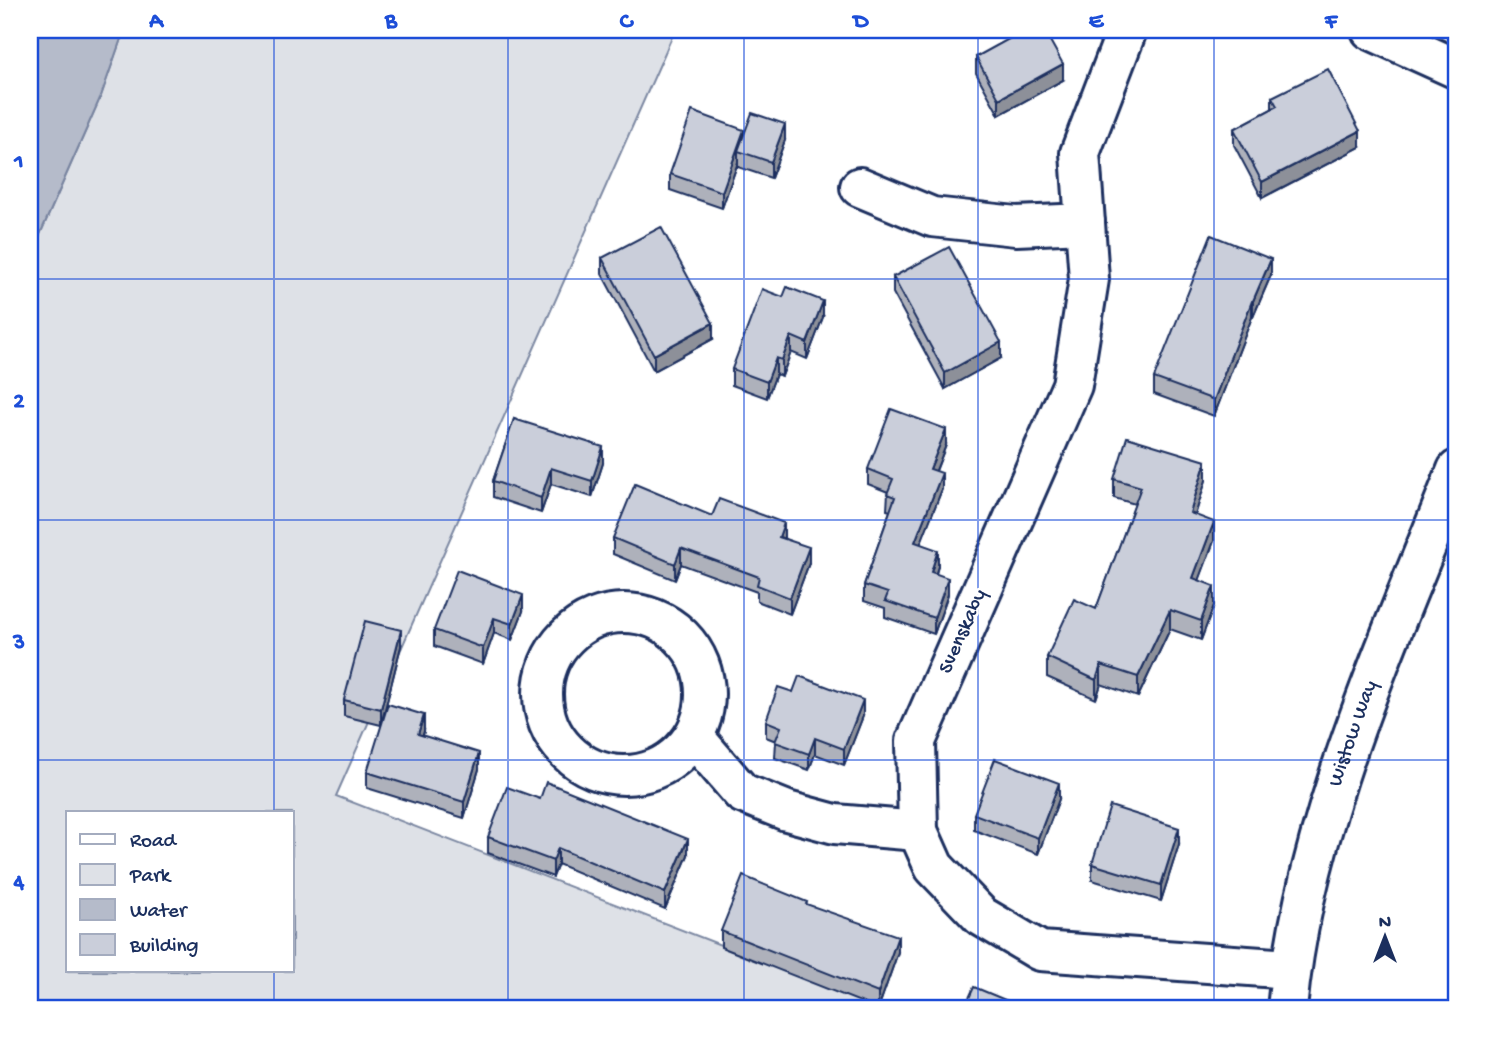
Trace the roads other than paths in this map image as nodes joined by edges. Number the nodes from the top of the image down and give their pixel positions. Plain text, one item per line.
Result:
1 (1127, 30) edge
2 (1371, 30) edge
3 (1457, 69) edge
4 (860, 187) dead end
5 (1085, 223) junction
6 (1457, 470) edge
7 (694, 737) junction
8 (918, 831) junction
9 (1290, 969) junction
10 (1287, 1009) edge

1 - 5 street, Svenskaby
2 - 3 street
4 - 5 street
5 - 8 street, Svenskaby
6 - 9 street, Wistow Way
7 - 7 street
7 - 8 street
8 - 9 street, Svenskaby
9 - 10 street, Wistow Way

